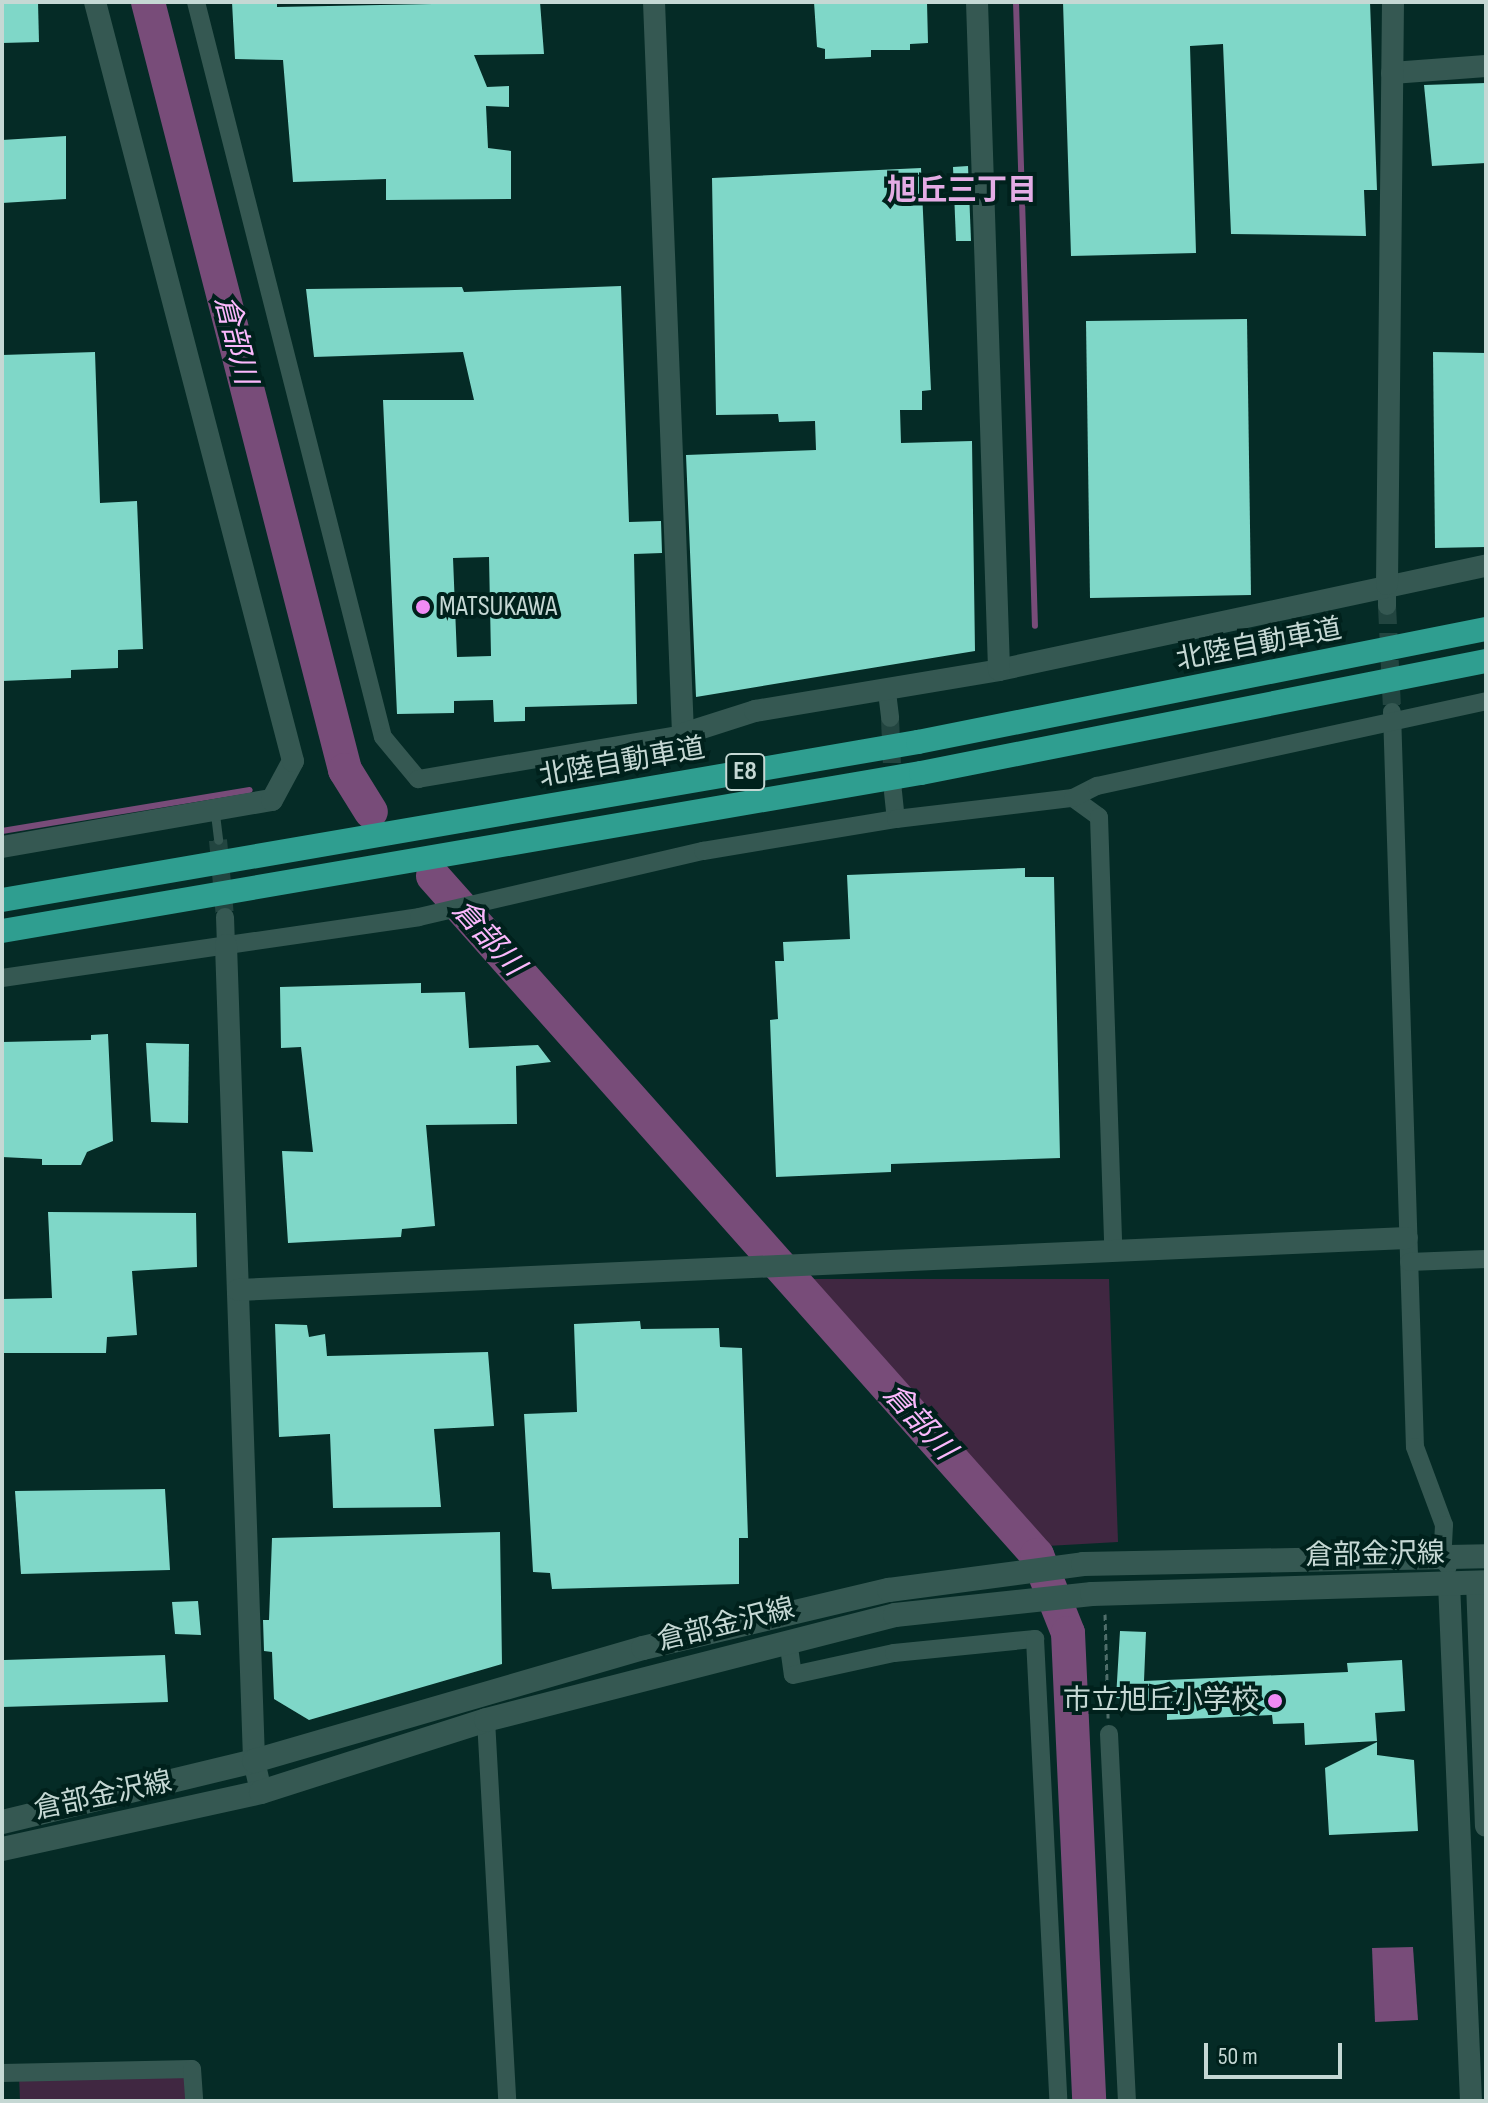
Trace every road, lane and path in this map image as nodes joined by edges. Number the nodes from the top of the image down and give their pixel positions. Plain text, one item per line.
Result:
1 (95, 2) edge
2 (196, 2) edge
3 (654, 2) edge
4 (977, 2) edge
5 (1393, 2) edge
6 (1486, 66) edge
7 (1392, 73) junction
8 (1486, 566) edge
9 (1387, 595) junction
10 (1486, 629) edge
11 (1486, 661) edge
12 (999, 670) junction
13 (887, 692) junction
14 (1486, 701) edge
15 (1392, 715) junction
16 (890, 718) tunnel mouth
17 (683, 734) junction
18 (893, 792) tunnel mouth
19 (1073, 798) junction
20 (215, 814) junction
21 (896, 819) junction
22 (218, 840) tunnel mouth
23 (2, 847) edge
24 (2, 900) edge
25 (225, 917) tunnel mouth
26 (2, 931) edge
27 (226, 945) junction
28 (2, 978) edge
29 (1407, 1238) junction
30 (1113, 1249) junction
31 (1486, 1259) edge
32 (1409, 1262) junction
33 (238, 1290) junction
34 (1486, 1556) edge
35 (1442, 1558) junction
36 (1469, 1583) edge
37 (1101, 1594) junction
38 (788, 1640) junction
39 (486, 1720) junction
40 (1109, 1734) joint
41 (254, 1761) junction
42 (261, 1792) junction
43 (2, 1822) edge
44 (1486, 1826) edge
45 (2, 1849) edge
46 (2, 2073) edge
47 (194, 2101) edge
48 (507, 2101) edge
49 (1058, 2101) edge
50 (1127, 2101) edge
51 (1471, 2101) edge

1 - 20 street
2 - 17 street
3 - 17 street
4 - 12 street
5 - 7 street
6 - 7 street
7 - 9 street
8 - 9 street
9 - 12 street
10 - 24 highway, 北陸自動車道 / E8
11 - 26 highway, E8
12 - 13 street
13 - 16 street
13 - 17 street
14 - 15 street
15 - 19 street
15 - 29 street
18 - 21 street
19 - 21 street
19 - 30 street
20 - 22 lane
20 - 23 street
21 - 27 street
25 - 27 street
27 - 28 street
27 - 33 street
29 - 30 street
29 - 32 street
30 - 33 street
31 - 32 street
32 - 35 street
33 - 41 street
34 - 35 main road, 倉部金沢線
35 - 36 street
35 - 41 main road, 倉部金沢線
36 - 37 main road, 倉部金沢線
36 - 44 street
36 - 51 street
37 - 38 main road, 倉部金沢線
37 - 40 path
38 - 39 main road, 倉部金沢線
38 - 49 street
39 - 42 main road, 倉部金沢線
39 - 48 street
40 - 50 street
41 - 42 street
41 - 43 main road, 倉部金沢線
42 - 45 main road, 倉部金沢線
46 - 47 street

